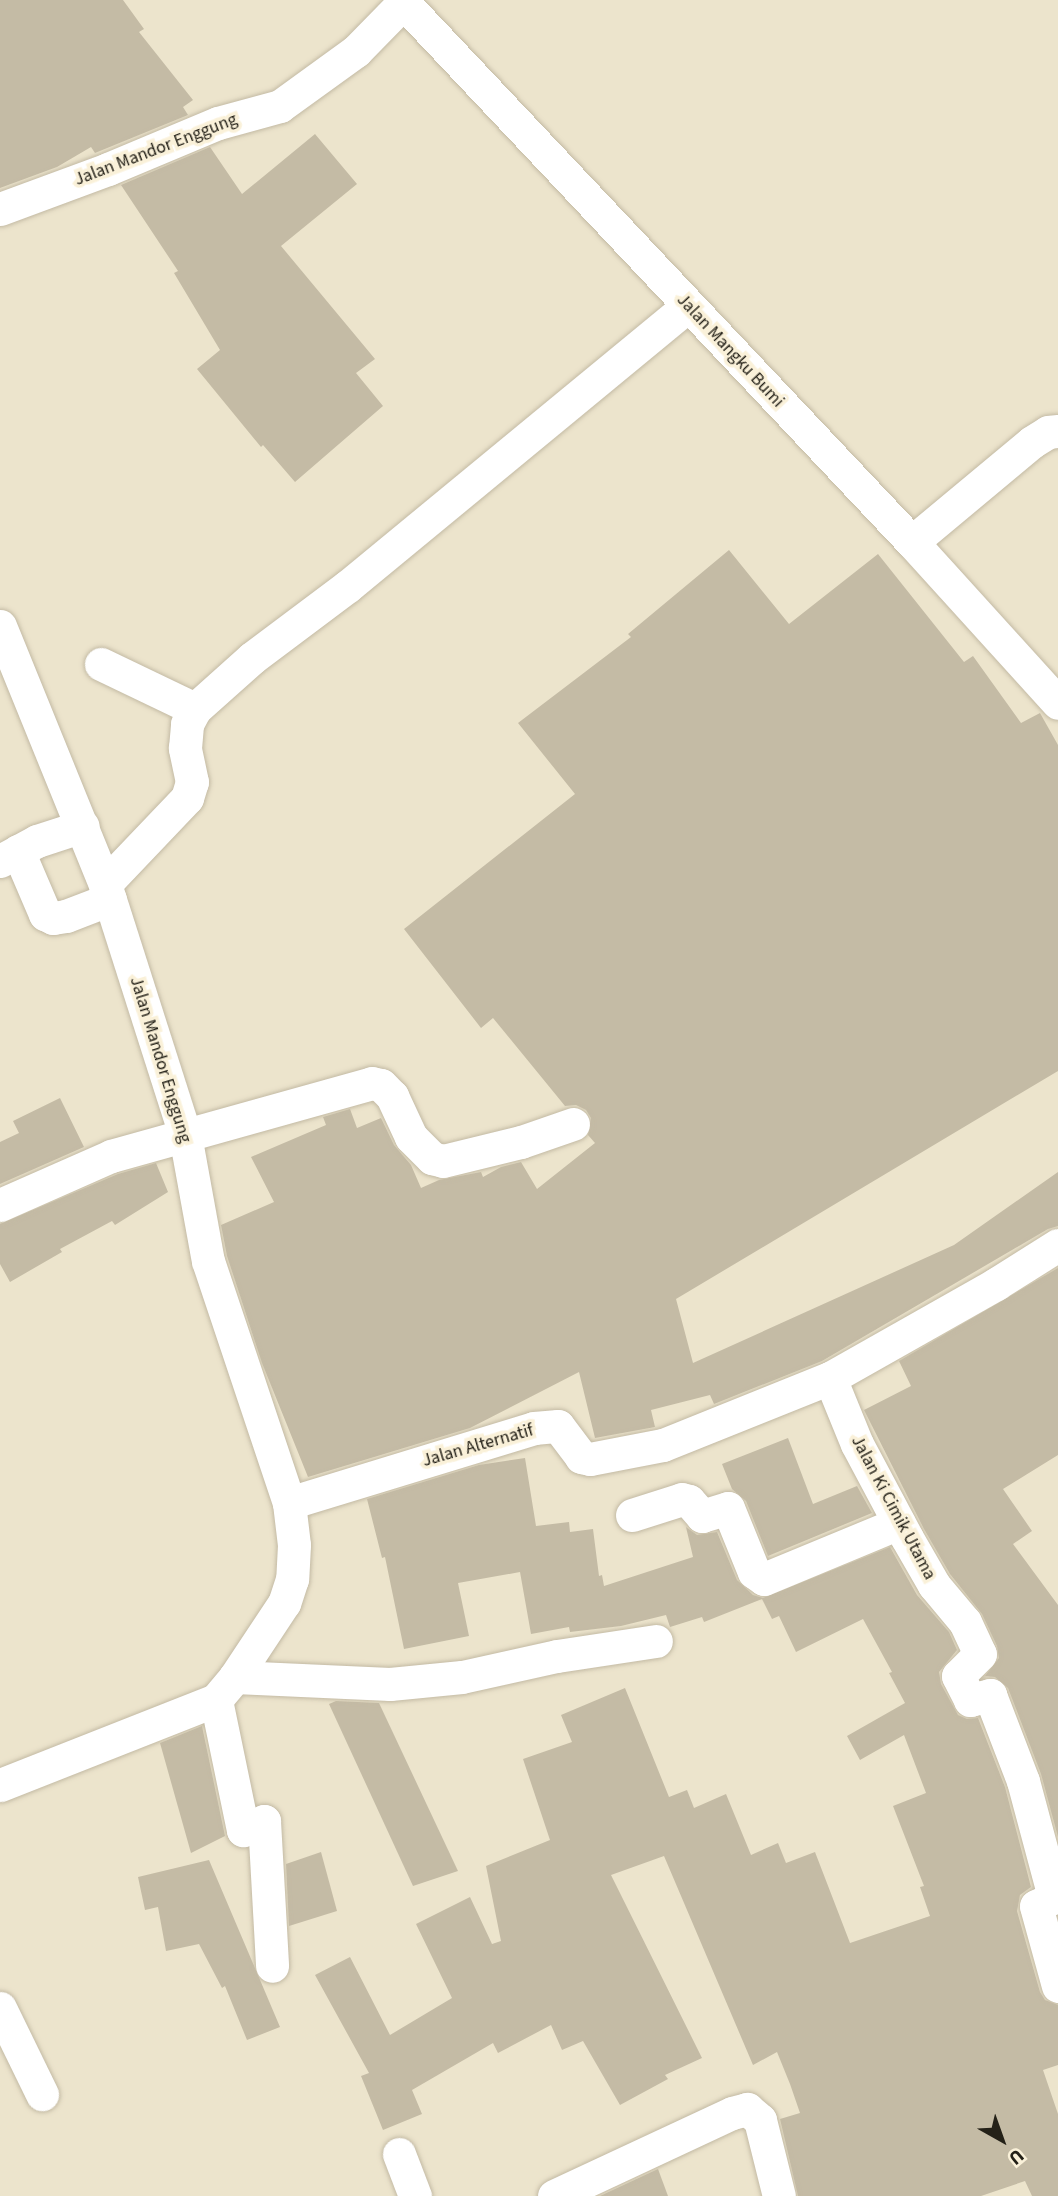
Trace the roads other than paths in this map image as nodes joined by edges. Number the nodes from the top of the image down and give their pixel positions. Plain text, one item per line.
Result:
1 (404, 1) edge
2 (0, 209) edge
3 (688, 306) junction
4 (1058, 431) edge
5 (912, 542) junction
6 (0, 626) edge
7 (101, 664) dead end
8 (1058, 703) edge
9 (195, 709) junction
10 (83, 826) junction
11 (9, 856) edge
12 (107, 891) junction
13 (573, 1124) dead end
14 (185, 1135) junction
15 (0, 1205) edge
16 (1058, 1245) edge
17 (830, 1378) junction
18 (289, 1503) junction
19 (632, 1515) dead end
20 (899, 1522) junction
21 (656, 1641) dead end
22 (226, 1688) junction
23 (0, 1785) edge
24 (272, 1966) dead end
25 (1058, 1986) edge
26 (0, 2008) edge
27 (42, 2094) dead end
28 (398, 2154) dead end
29 (415, 2196) edge
30 (554, 2196) edge
31 (779, 2196) edge

1 - 2 street, Jalan Mandor Enggung
1 - 3 street, Jalan Mangku Bumi
3 - 5 street, Jalan Mangku Bumi
3 - 9 street
4 - 5 street
5 - 8 street, Jalan Mangku Bumi
6 - 10 street, Jalan Mandor Enggung
7 - 9 street
9 - 12 street
10 - 11 street
10 - 12 street, Jalan Mandor Enggung
11 - 12 street
12 - 14 street, Jalan Mandor Enggung
13 - 14 street
14 - 15 street
14 - 18 street, Jalan Mandor Enggung
16 - 17 street, Jalan Alternatif
17 - 18 street, Jalan Alternatif
17 - 20 street, Jalan Ki Cimik Utama
18 - 22 street
19 - 20 street
20 - 25 street, Jalan Ki Cimik Utama
21 - 22 street
22 - 23 street
22 - 24 street
26 - 27 street
28 - 29 street
30 - 31 street

